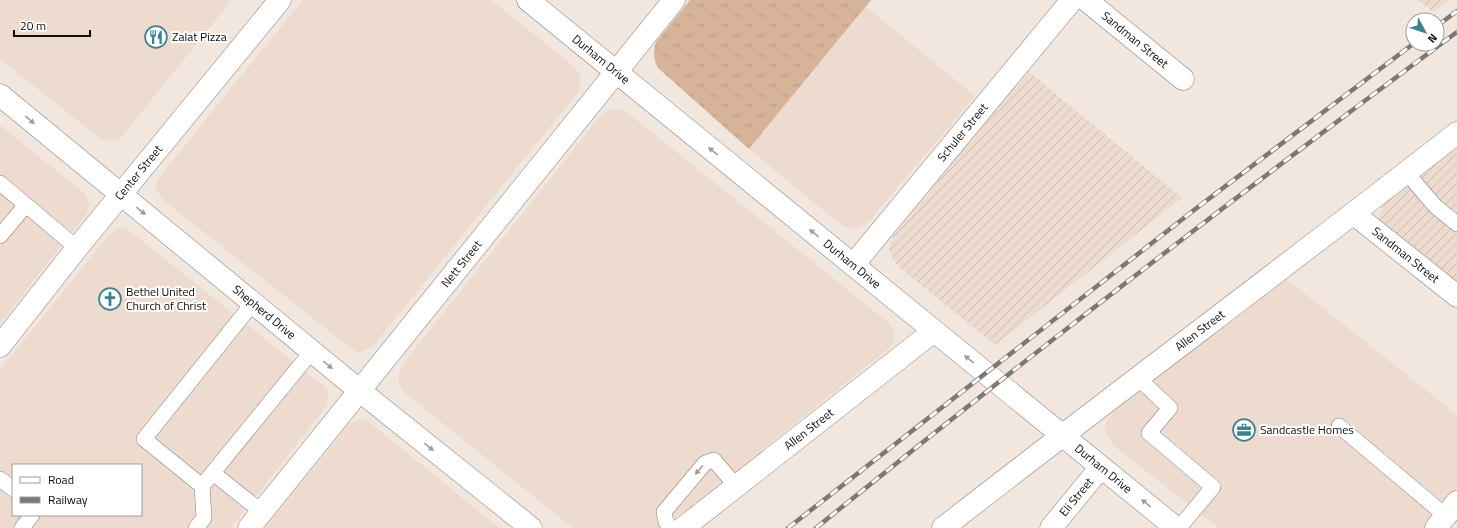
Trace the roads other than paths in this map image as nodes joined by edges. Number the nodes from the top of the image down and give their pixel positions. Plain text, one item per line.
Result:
1 (280, 0) edge
2 (528, 0) edge
3 (674, 0) edge
4 (1072, 0) edge
5 (1086, 0) edge
6 (616, 72) junction
7 (1183, 79) dead end
8 (0, 95) edge
9 (1457, 133) edge
10 (1407, 173) junction
11 (0, 183) edge
12 (121, 195) junction
13 (26, 205) junction
14 (1354, 214) junction
15 (1457, 224) edge
16 (0, 236) edge
17 (77, 248) junction
18 (853, 266) junction
19 (1457, 296) edge
20 (254, 303) junction
21 (934, 331) junction
22 (0, 346) edge
23 (312, 352) junction
24 (1138, 378) junction
25 (360, 391) junction
26 (1339, 426) dead end
27 (1063, 435) junction
28 (1101, 467) junction
29 (213, 473) junction
30 (0, 478) edge
31 (202, 486) junction
32 (736, 486) junction
33 (12, 488) edge
34 (1446, 515) edge
35 (31, 516) edge
36 (256, 520) edge
37 (22, 528) edge
38 (196, 528) edge
39 (530, 528) edge
40 (671, 528) edge
41 (684, 528) edge
42 (943, 528) edge
43 (1051, 528) edge
44 (1177, 528) edge

1 - 12 street, Center Street
2 - 6 street, Durham Drive
3 - 6 street, Nett Street
4 - 18 street, Schuler Street
5 - 7 street, Sandman Street
18 -> 6 street, Durham Drive
6 - 25 street, Nett Street
8 -> 12 street, Shepherd Drive
9 - 10 street, Allen Street
10 - 14 street, Allen Street
10 - 15 lane
11 - 13 lane
12 - 17 street, Center Street
12 -> 20 street, Shepherd Drive
13 - 16 lane
13 - 17 lane
14 - 19 street, Sandman Street
14 - 24 street, Allen Street
17 - 22 street, Center Street
18 - 21 street, Durham Drive
20 - 23 street, Shepherd Drive
20 - 31 lane
27 -> 21 street, Durham Drive
21 - 32 street, Allen Street
23 -> 25 street, Shepherd Drive
23 - 29 lane
24 - 27 street, Allen Street
24 - 44 lane
25 - 36 street, Nett Street
25 -> 39 street, Shepherd Drive
26 - 34 lane
27 - 28 street, Durham Drive
27 - 42 street, Allen Street
28 - 43 street, Eli Street
44 -> 28 street, Durham Drive
29 - 31 lane
29 - 36 lane
30 - 33 lane
31 - 38 lane
32 -> 40 lane
32 - 41 street, Allen Street
35 - 37 lane

